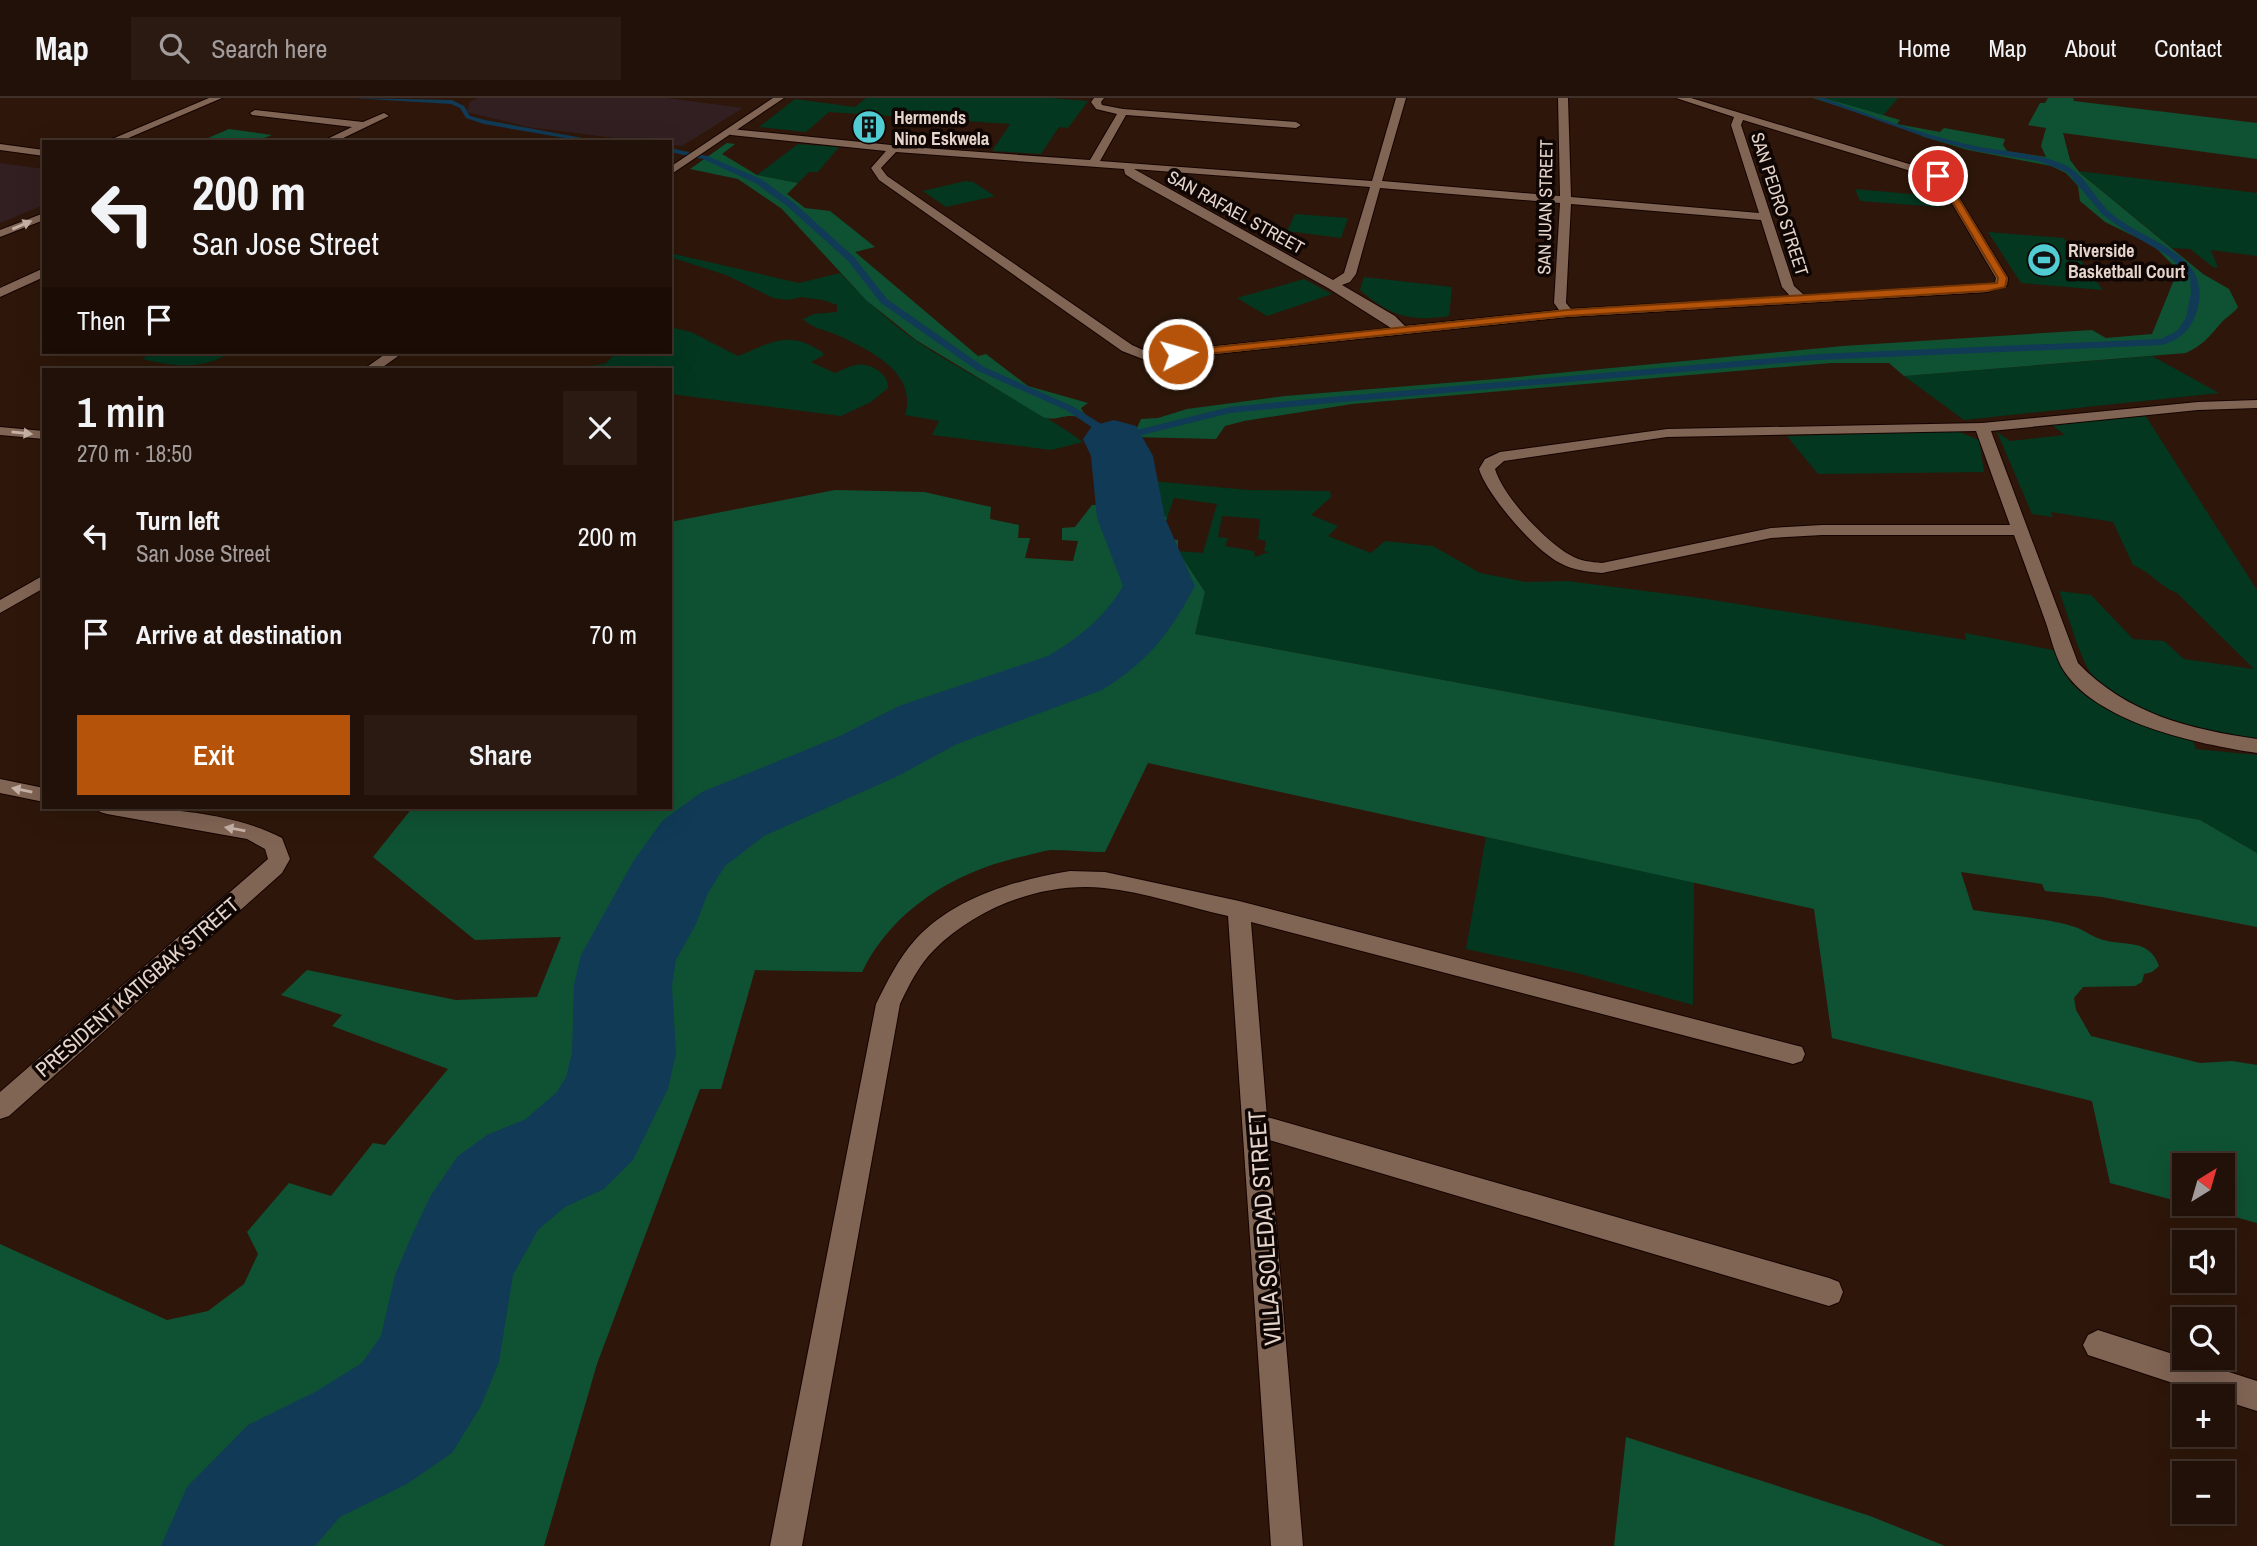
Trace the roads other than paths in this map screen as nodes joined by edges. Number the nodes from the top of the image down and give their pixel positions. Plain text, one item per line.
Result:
1 (217, 98) edge
2 (779, 98) edge
3 (1099, 98) edge
4 (1401, 98) edge
5 (1563, 98) edge
6 (1681, 98) edge
7 (1123, 112) junction
8 (255, 113) dead end
9 (384, 116) dead end
10 (1739, 116) junction
11 (1296, 124) dead end
12 (363, 125) junction
13 (730, 132) junction
14 (115, 140) edge
15 (330, 140) edge
16 (0, 146) edge
17 (892, 149) junction
18 (42, 153) edge
19 (1093, 163) junction
20 (1129, 166) junction
21 (674, 170) edge
22 (1375, 184) junction
23 (1566, 199) junction
24 (42, 217) edge
25 (1766, 217) junction
26 (0, 234) edge
27 (42, 273) edge
28 (1332, 285) junction
29 (0, 293) edge
30 (1801, 299) junction
31 (1567, 313) junction
32 (1403, 331) junction
33 (394, 354) edge
34 (372, 368) edge
35 (2257, 404) edge
36 (1982, 426) junction
37 (0, 431) edge
38 (42, 435) edge
39 (2022, 530) junction
40 (42, 581) edge
41 (0, 608) edge
42 (2257, 746) edge
43 (0, 786) edge
44 (42, 794) edge
45 (119, 809) edge
46 (1239, 910) junction
47 (1793, 1054) dead end
48 (0, 1108) edge
49 (1257, 1125) junction
50 (1829, 1292) dead end
51 (2098, 1345) dead end
52 (2257, 1396) edge
53 (786, 1546) edge
54 (1287, 1546) edge

1 - 14 street
2 - 13 street
3 - 7 street
4 - 22 street
5 - 23 street, SAN JUAN STREET
6 - 10 street
7 - 11 street
7 - 19 street
8 - 12 street
9 - 12 street
10 - 25 street, SAN PEDRO STREET
10 - 30 street
12 - 15 street
13 - 17 street
13 - 21 street
16 - 18 street
17 - 19 street
17 - 32 street
19 - 20 street
20 - 22 street
20 - 28 street, SAN RAFAEL STREET
22 - 23 street
22 - 28 street
23 - 25 street
23 - 31 street, SAN JUAN STREET
26 -> 24 street
25 - 30 street, SAN PEDRO STREET
27 - 29 street
28 - 32 street, SAN RAFAEL STREET
30 - 31 street
31 - 32 street
33 - 34 street
35 - 36 street
36 - 39 street
36 - 39 street
37 -> 38 street
39 - 42 street
40 - 41 street
44 -> 43 street
48 -> 45 street, PRESIDENT KATIGBAK STREET
46 - 47 street
46 - 49 street, VILLA SOLEDAD STREET
46 - 53 street
49 - 50 street
49 - 54 street, VILLA SOLEDAD STREET
51 - 52 street

